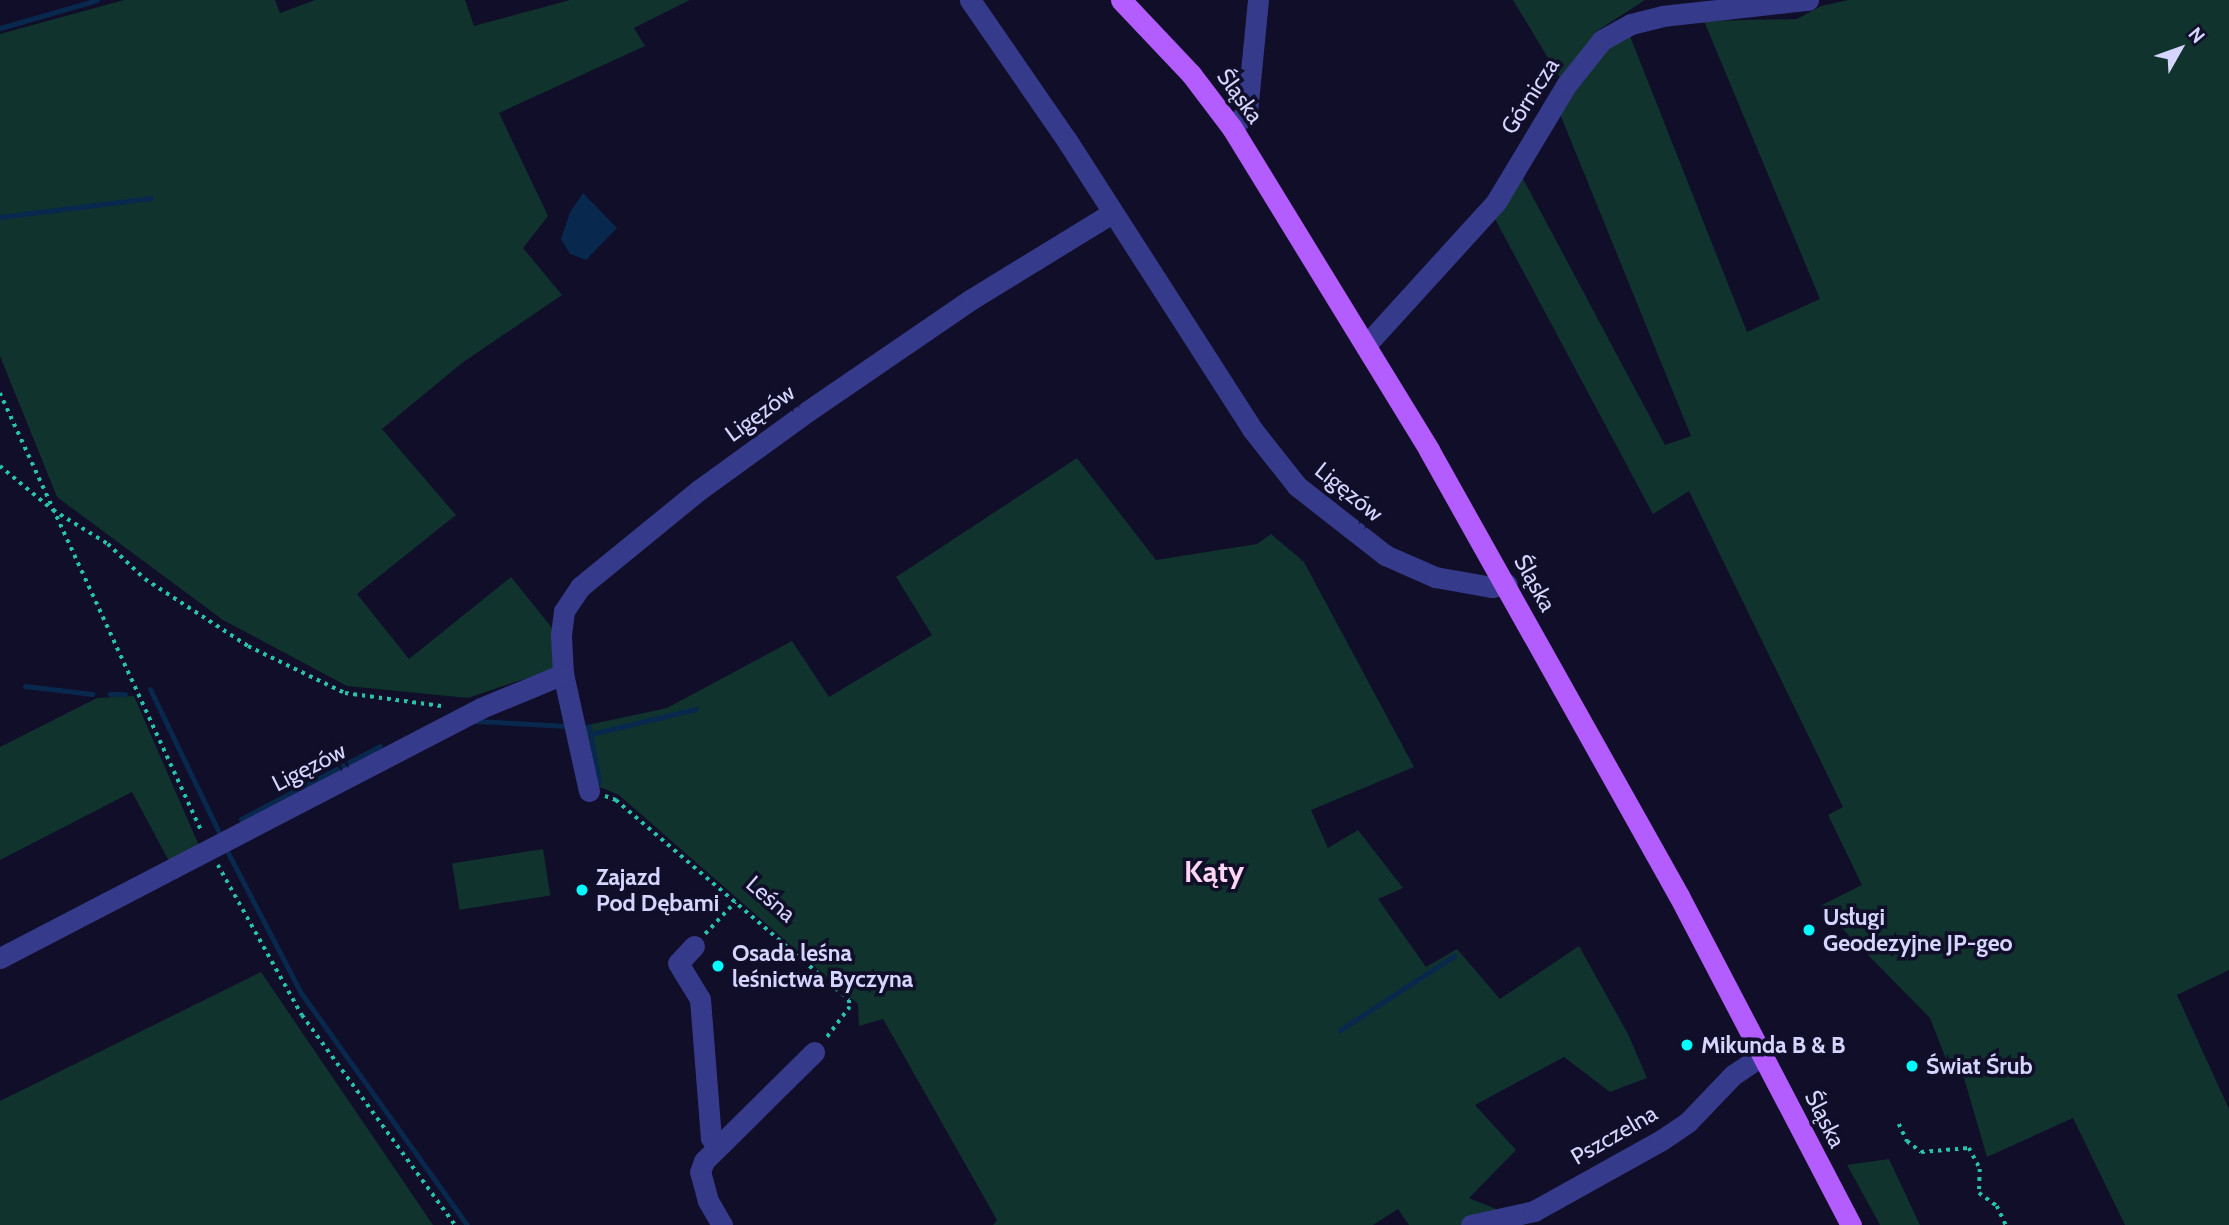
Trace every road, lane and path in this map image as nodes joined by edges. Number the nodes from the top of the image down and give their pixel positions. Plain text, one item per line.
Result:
1 (970, 0) edge
2 (1121, 0) edge
3 (1258, 0) edge
4 (1808, 0) edge
5 (1232, 128) junction
6 (1112, 213) junction
7 (1366, 345) junction
8 (0, 393) edge
9 (0, 467) edge
10 (53, 510) junction
11 (1507, 584) junction
12 (563, 674) junction
13 (481, 708) junction
14 (589, 791) joint
15 (209, 847) junction
16 (735, 902) junction
17 (694, 946) joint
18 (0, 958) edge
19 (814, 1052) joint
20 (1763, 1055) junction
21 (1899, 1124) dead end
22 (717, 1147) junction
23 (455, 1225) edge
24 (722, 1225) edge
25 (1471, 1225) edge
26 (1850, 1225) edge
27 (2006, 1225) edge

1 - 6 street
2 - 5 main road, Śląska
3 - 5 street
4 - 7 street, Górnicza
5 - 7 main road, Śląska
6 - 11 street, Ligęzów
6 - 12 street, Ligęzów
7 - 11 main road, Śląska
8 - 10 path
9 - 10 path
10 - 13 path
10 - 15 path
11 - 20 main road, Śląska
12 - 13 street, Ligęzów
12 - 14 street
13 - 15 street, Ligęzów
14 - 16 path, Leśna
15 - 18 street, Ligęzów
15 - 23 path
16 - 17 path
16 - 19 path, Leśna
17 - 22 street
19 - 22 street
20 - 25 street, Pszczelna
20 - 26 main road, Śląska
21 - 27 path
22 - 24 street

